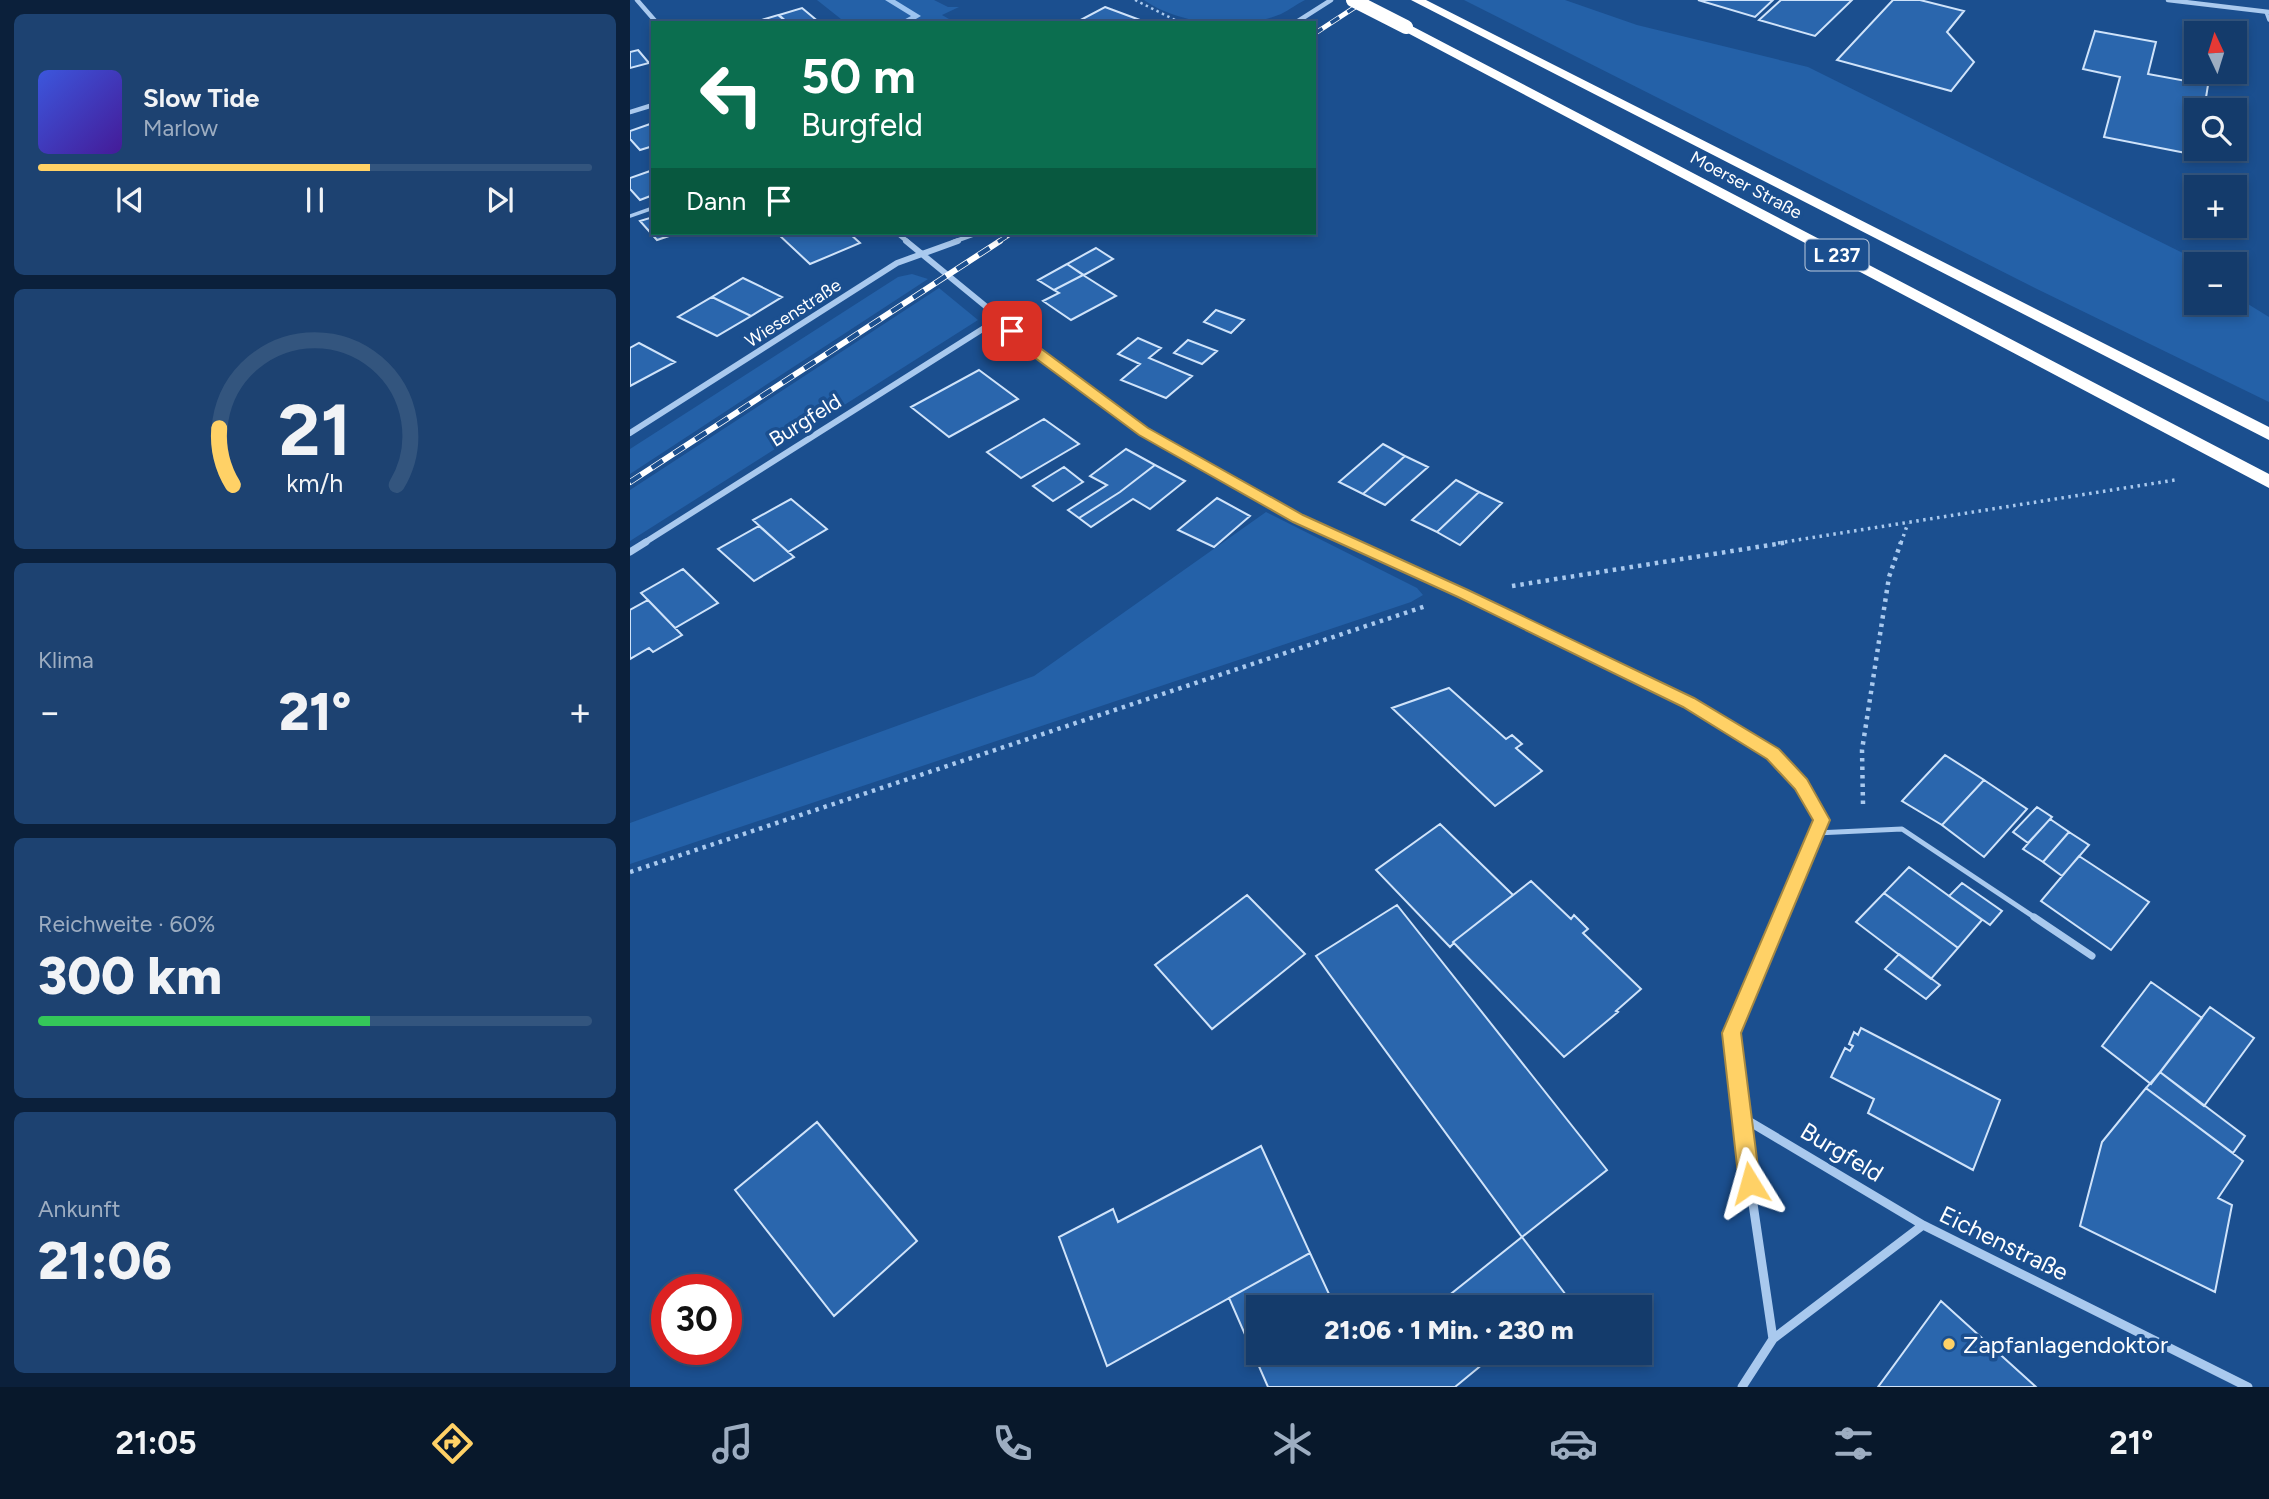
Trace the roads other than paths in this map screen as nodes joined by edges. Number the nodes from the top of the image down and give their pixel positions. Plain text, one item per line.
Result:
1 (637, 0) edge
2 (1331, 0) edge
3 (1353, 0) edge
4 (2168, 0) edge
5 (1421, 2) edge
6 (2267, 12) edge
7 (2269, 20) edge
8 (655, 21) edge
9 (1298, 21) edge
10 (651, 106) edge
11 (630, 112) edge
12 (651, 209) edge
13 (630, 216) edge
14 (899, 235) edge
15 (973, 235) edge
16 (923, 254) junction
17 (1000, 318) junction
18 (630, 433) edge
19 (2269, 434) edge
20 (2269, 482) edge
21 (630, 552) edge
22 (1816, 833) junction
23 (2092, 956) dead end
24 (1740, 1116) junction
25 (1923, 1225) junction
26 (1773, 1339) junction
27 (1742, 1387) edge
28 (2248, 1387) edge

1 - 8 street
2 - 9 street
3 - 20 highway, Moerser Straße / L 237, bridge
4 - 6 street
5 - 19 highway, Moerser Straße / L 237
6 - 7 lane
10 - 11 street
12 - 13 lane
14 - 16 street
15 - 16 street, Wiesenstraße
16 - 17 street
16 - 18 street, Wiesenstraße
17 - 21 street, Burgfeld
17 - 22 street
22 - 23 lane
22 - 24 street
24 - 25 street, Burgfeld
24 - 26 street
25 - 26 street, Eichenstraße
25 - 28 street, Eichenstraße
26 - 27 street, Eichenstraße

